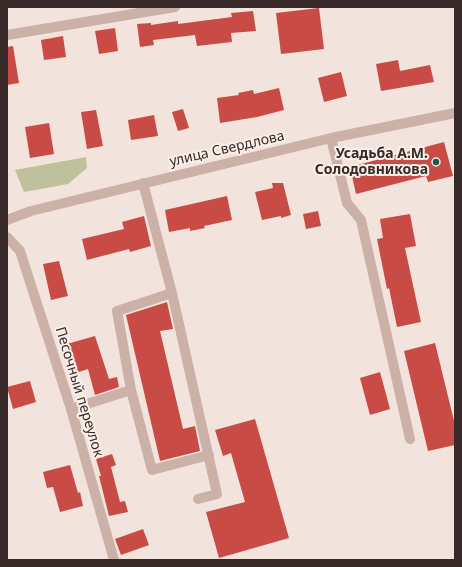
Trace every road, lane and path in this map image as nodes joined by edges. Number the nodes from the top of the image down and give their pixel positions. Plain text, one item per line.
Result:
1 (175, 7) edge
2 (7, 35) edge
3 (455, 113) edge
4 (331, 138) junction
5 (143, 183) junction
6 (7, 220) edge
7 (7, 237) edge
8 (172, 293) junction
9 (131, 390) junction
10 (71, 409) junction
11 (410, 438) dead end
12 (208, 455) junction
13 (198, 499) dead end
14 (114, 560) edge

1 - 2 street
3 - 4 street, улица Свердлова
4 - 5 street, улица Свердлова
4 - 11 street
5 - 6 street, улица Свердлова
5 - 8 street
7 - 10 street, Песочный переулок
8 - 9 street
8 - 12 street
9 - 10 street
9 - 12 street
10 - 14 street, Песочный переулок
12 - 13 street

